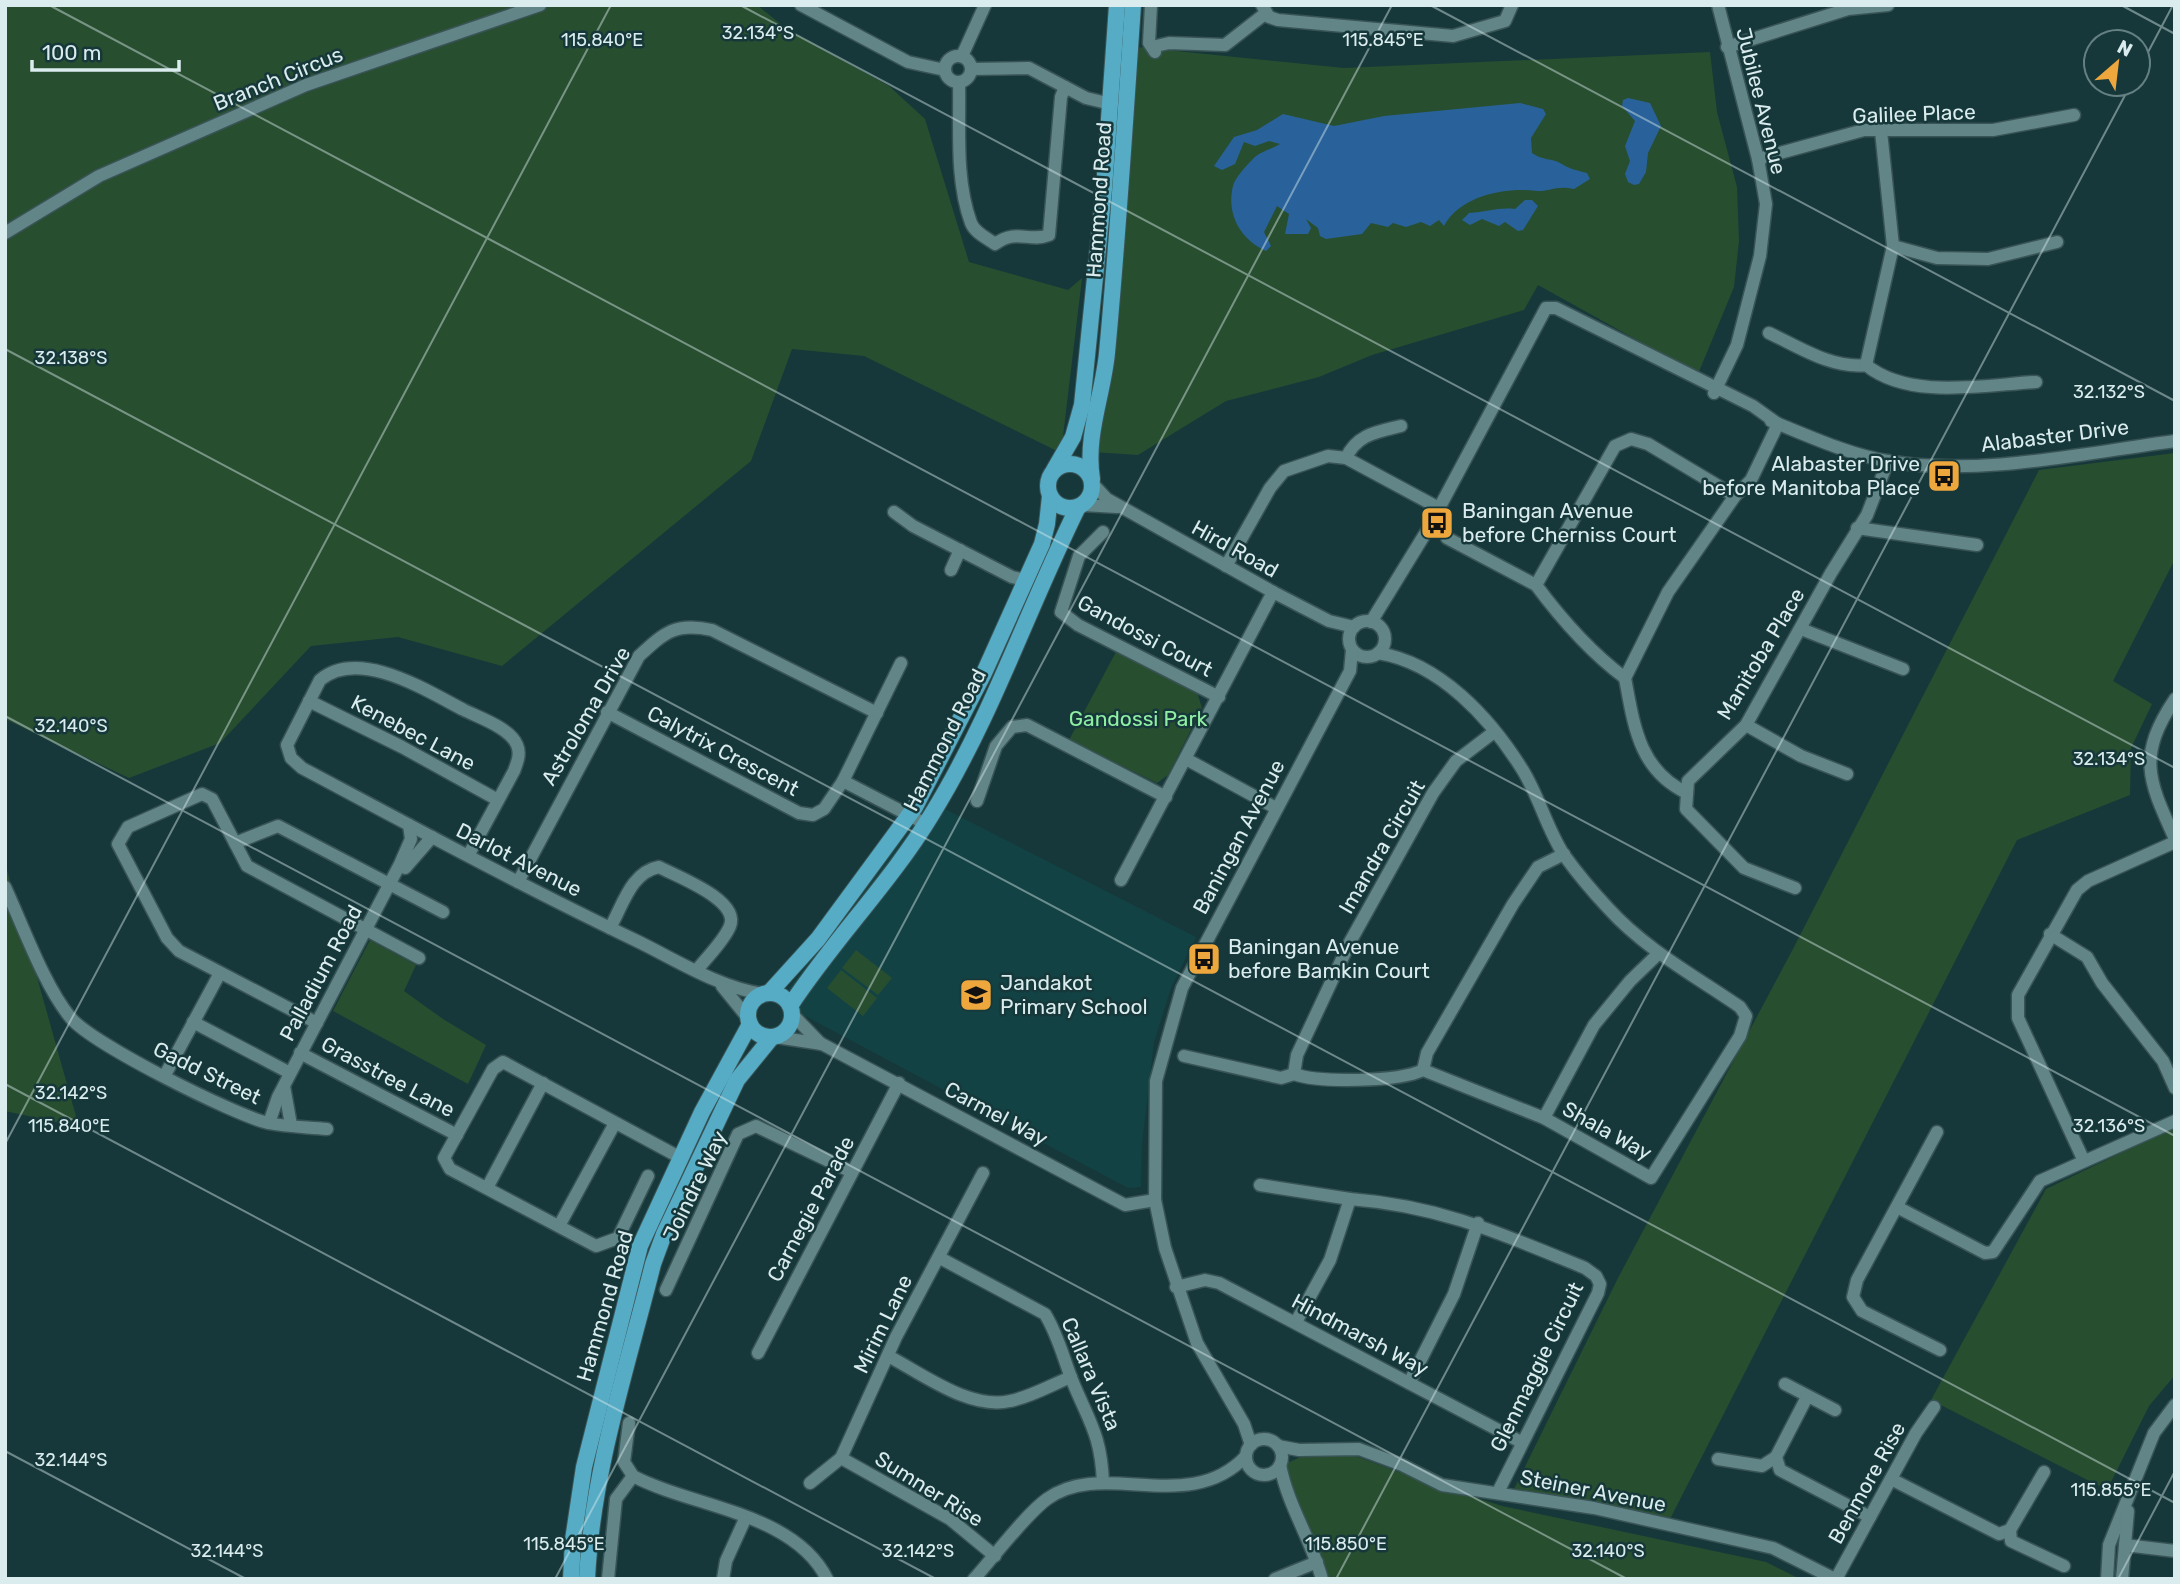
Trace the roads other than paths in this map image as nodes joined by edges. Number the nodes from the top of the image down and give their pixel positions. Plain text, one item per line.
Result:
1 (540, 5) edge
2 (801, 5) edge
3 (985, 5) edge
4 (1117, 5) edge
5 (1133, 5) edge
6 (1151, 5) edge
7 (1512, 5) edge
8 (1718, 5) edge
9 (1888, 5) edge
10 (1848, 7) edge
11 (1264, 9) edge
12 (1727, 47) junction
13 (962, 56) junction
14 (972, 69) junction
15 (945, 71) junction
16 (959, 83) junction
17 (1065, 87) junction
18 (1111, 104) junction
19 (2074, 115) dead end
20 (1881, 131) junction
21 (1758, 159) junction
22 (5, 233) edge
23 (2057, 242) dead end
24 (1894, 246) junction
25 (1769, 333) dead end
26 (1866, 365) junction
27 (2036, 382) dead end
28 (1711, 389) junction
29 (1778, 424) junction
30 (1401, 426) dead end
31 (2175, 441) edge
32 (1346, 458) junction
33 (1888, 461) junction
34 (1054, 470) junction
35 (1092, 482) junction
36 (1050, 496) junction
37 (1735, 496) junction
38 (1081, 506) junction
39 (1439, 508) junction
40 (1124, 509) junction
41 (894, 512) dead end
42 (1857, 528) junction
43 (1103, 532) dead end
44 (1447, 538) dead end
45 (1977, 545) dead end
46 (961, 551) junction
47 (1226, 566) junction
48 (951, 570) dead end
49 (1026, 580) junction
50 (1536, 585) junction
51 (1273, 592) junction
52 (1801, 629) junction
53 (1379, 630) junction
54 (1352, 638) junction
55 (1372, 655) junction
56 (1397, 656) junction
57 (901, 663) dead end
58 (1903, 669) dead end
59 (1350, 671) junction
60 (1625, 678) junction
61 (1219, 697) junction
62 (2175, 699) edge
63 (309, 701) junction
64 (607, 712) junction
65 (877, 713) junction
66 (1746, 725) junction
67 (1494, 732) junction
68 (1186, 759) junction
69 (1847, 774) dead end
70 (843, 781) junction
71 (1687, 793) junction
72 (1166, 797) junction
73 (498, 800) junction
74 (977, 801) dead end
75 (1276, 808) junction
76 (909, 815) junction
77 (926, 824) junction
78 (409, 825) junction
79 (432, 837) junction
80 (2175, 840) edge
81 (235, 843) junction
82 (1563, 854) junction
83 (468, 856) junction
84 (1121, 880) dead end
85 (391, 881) junction
86 (518, 882) junction
87 (5, 887) edge
88 (1795, 888) dead end
89 (443, 912) dead end
90 (610, 928) junction
91 (365, 930) junction
92 (2050, 934) junction
93 (1658, 953) junction
94 (419, 958) dead end
95 (697, 970) junction
96 (220, 972) junction
97 (719, 983) junction
98 (766, 994) junction
99 (791, 1010) junction
100 (749, 1021) junction
101 (193, 1022) junction
102 (317, 1023) junction
103 (774, 1037) junction
104 (822, 1044) junction
105 (300, 1053) junction
106 (1184, 1056) dead end
107 (1423, 1070) junction
108 (290, 1073) junction
109 (1294, 1074) junction
110 (165, 1075) junction
111 (543, 1083) junction
112 (899, 1083) junction
113 (284, 1086) junction
114 (2175, 1088) edge
115 (1544, 1118) junction
116 (2175, 1121) edge
117 (270, 1123) junction
118 (615, 1123) junction
119 (291, 1125) junction
120 (327, 1129) dead end
121 (1937, 1132) dead end
122 (457, 1135) junction
123 (681, 1158) junction
124 (2083, 1159) junction
125 (852, 1172) junction
126 (983, 1173) dead end
127 (648, 1176) dead end
128 (1260, 1185) dead end
129 (487, 1188) junction
130 (1350, 1199) junction
131 (1154, 1200) junction
132 (1897, 1207) junction
133 (1478, 1223) junction
134 (559, 1226) junction
135 (940, 1258) junction
136 (1177, 1287) junction
137 (666, 1290) dead end
138 (1296, 1322) junction
139 (1940, 1350) dead end
140 (758, 1353) dead end
141 (890, 1357) junction
142 (1071, 1377) junction
143 (1409, 1382) junction
144 (1785, 1384) dead end
145 (1807, 1397) junction
146 (2175, 1405) edge
147 (1934, 1407) dead end
148 (1835, 1410) dead end
149 (629, 1423) dead end
150 (1521, 1442) junction
151 (1254, 1457) junction
152 (1280, 1457) junction
153 (1776, 1457) junction
154 (841, 1458) junction
155 (1718, 1459) dead end
156 (2044, 1472) dead end
157 (633, 1476) junction
158 (1891, 1479) junction
159 (810, 1483) dead end
160 (1103, 1483) junction
161 (1498, 1492) junction
162 (1286, 1495) junction
163 (2129, 1501) junction
164 (746, 1517) junction
165 (1870, 1517) junction
166 (2010, 1530) junction
167 (2124, 1545) junction
168 (2175, 1551) edge
169 (995, 1556) junction
170 (1317, 1562) junction
171 (2064, 1566) dead end
172 (571, 1579) edge
173 (587, 1579) edge
174 (608, 1579) edge
175 (723, 1579) edge
176 (827, 1579) edge
177 (974, 1579) edge
178 (1275, 1579) edge
179 (1322, 1579) edge
180 (1836, 1579) edge
181 (2107, 1579) edge
182 (2122, 1579) edge

1 - 22 street, Branch Circus
2 - 15 street
3 - 13 street
4 - 18 main road, Hammond Road
5 - 35 main road, Hammond Road
6 - 11 street
7 - 11 street
8 - 12 street, Jubilee Avenue
9 - 10 street
10 - 12 street
12 - 21 street, Jubilee Avenue
13 - 14 street
13 - 15 street
14 - 16 street
14 - 17 street
15 - 16 street
16 - 17 street
17 - 18 street
18 - 34 main road, Hammond Road
19 - 20 street, Galilee Place
20 - 21 street, Galilee Place
20 - 24 street
21 - 28 street, Jubilee Avenue
23 - 24 street
24 - 26 street
25 - 26 street
26 - 27 street
28 - 29 street, Alabaster Drive
28 - 39 street, Alabaster Drive
29 - 33 street, Alabaster Drive
29 - 37 street
30 - 32 street
31 - 33 street, Alabaster Drive
32 - 39 street
32 - 47 street
33 - 42 street, Manitoba Place
34 - 35 main road
34 - 36 main road
35 - 38 main road
35 - 40 street, Hird Road
36 - 38 main road
36 - 49 main road, Hammond Road
37 - 50 street
37 - 60 street
38 - 40 street, Hird Road
38 - 77 main road, Hammond Road
39 - 53 street
40 - 47 street, Hird Road
41 - 46 street
42 - 45 street
42 - 52 street, Manitoba Place
43 - 61 street, Gandossi Court
44 - 50 street
46 - 48 street
46 - 49 street
47 - 51 street, Hird Road
49 - 76 main road, Hammond Road
50 - 60 street
51 - 54 street, Hird Road
51 - 61 street
52 - 58 street
52 - 66 street, Manitoba Place
53 - 54 street
53 - 55 street
53 - 56 street
54 - 55 street, Hird Road
54 - 59 street, Baningan Avenue
55 - 56 street, Hird Road
55 - 59 street, Baningan Avenue
56 - 67 street
57 - 65 street, Calytrix Crescent
59 - 75 street, Baningan Avenue
60 - 71 street
61 - 68 street
62 - 80 street
63 - 73 street, Kenebec Lane
63 - 73 street
63 - 78 street, Darlot Avenue
64 - 65 street, Astroloma Drive
64 - 70 street, Calytrix Crescent
64 - 86 street, Astroloma Drive
65 - 70 street, Calytrix Crescent
66 - 69 street
66 - 71 street, Manitoba Place
67 - 82 street
67 - 109 street, Imandra Circuit
68 - 72 street
68 - 75 street
70 - 76 street
71 - 88 street
72 - 74 street
72 - 84 street
73 - 83 street
75 - 131 street, Baningan Avenue
76 - 77 street
76 - 98 main road, Hammond Road
77 - 99 main road, Hammond Road
78 - 79 street, Darlot Avenue
78 - 85 street, Palladium Road
79 - 83 street, Darlot Avenue
79 - 85 street, Palladium Road
80 - 92 street
81 - 85 street
81 - 91 street
81 - 96 street
82 - 93 street
82 - 107 street
83 - 86 street, Darlot Avenue
85 - 89 street
85 - 91 street, Palladium Road
86 - 90 street, Darlot Avenue
87 - 110 street, Gadd Street
90 - 95 street, Darlot Avenue
90 - 95 street
91 - 94 street
91 - 102 street, Palladium Road
92 - 114 street
92 - 124 street
93 - 115 street
93 - 115 street, Shala Way
95 - 97 street, Darlot Avenue
96 - 101 street
96 - 102 street
97 - 98 street, Darlot Avenue
97 - 100 street, Darlot Avenue
98 - 99 main road
98 - 100 main road
99 - 103 main road
99 - 104 street, Carmel Way
100 - 103 main road
100 - 123 main road, Hammond Road
101 - 108 street
101 - 110 street
102 - 105 street, Palladium Road
103 - 104 street, Carmel Way
103 - 173 main road, Hammond Road
104 - 112 street, Carmel Way
105 - 108 street, Palladium Road
105 - 122 street, Grasstree Lane
106 - 109 street
107 - 109 street
107 - 115 street
108 - 113 street, Palladium Road
110 - 117 street, Gadd Street
111 - 118 street
111 - 122 street
111 - 129 street
112 - 125 street, Carnegie Parade
112 - 131 street, Carmel Way
113 - 117 street, Palladium Road
113 - 119 street
116 - 124 street
117 - 119 street, Gadd Street
118 - 123 street
118 - 134 street
119 - 120 street, Gadd Street
121 - 132 street
122 - 129 street
123 - 172 main road, Hammond Road
124 - 132 street
125 - 137 street, Joindre Way
125 - 140 street, Carnegie Parade
126 - 135 street, Mirim Lane
127 - 134 street
128 - 130 street, Glenmaggie Circuit
129 - 134 street
130 - 133 street, Glenmaggie Circuit
130 - 138 street
131 - 136 street, Baningan Avenue
132 - 139 street
133 - 143 street
133 - 150 street, Glenmaggie Circuit
135 - 141 street, Mirim Lane
135 - 142 street, Callara Vista
136 - 138 street, Hindmarsh Way
136 - 151 street, Baningan Avenue
138 - 143 street, Hindmarsh Way
141 - 142 street
141 - 154 street, Mirim Lane
142 - 160 street, Callara Vista
143 - 150 street, Hindmarsh Way
144 - 145 street
145 - 148 street
145 - 153 street
146 - 163 street
147 - 158 street, Benmore Rise
149 - 157 street
150 - 161 street, Glenmaggie Circuit
151 - 152 street, Steiner Avenue
151 - 152 street
151 - 160 street
151 - 162 street
152 - 161 street, Steiner Avenue
152 - 162 street
153 - 155 street
153 - 165 street
154 - 159 street, Mirim Lane
154 - 169 street, Sumner Rise
156 - 166 street
157 - 164 street
157 - 174 street
158 - 165 street, Benmore Rise
158 - 166 street
160 - 169 street
161 - 180 street, Steiner Avenue
162 - 170 street
163 - 167 street
163 - 181 street
164 - 175 street
164 - 176 street
165 - 180 street, Benmore Rise
166 - 171 street
167 - 168 street
167 - 182 street
169 - 177 street
170 - 178 street
170 - 179 street

